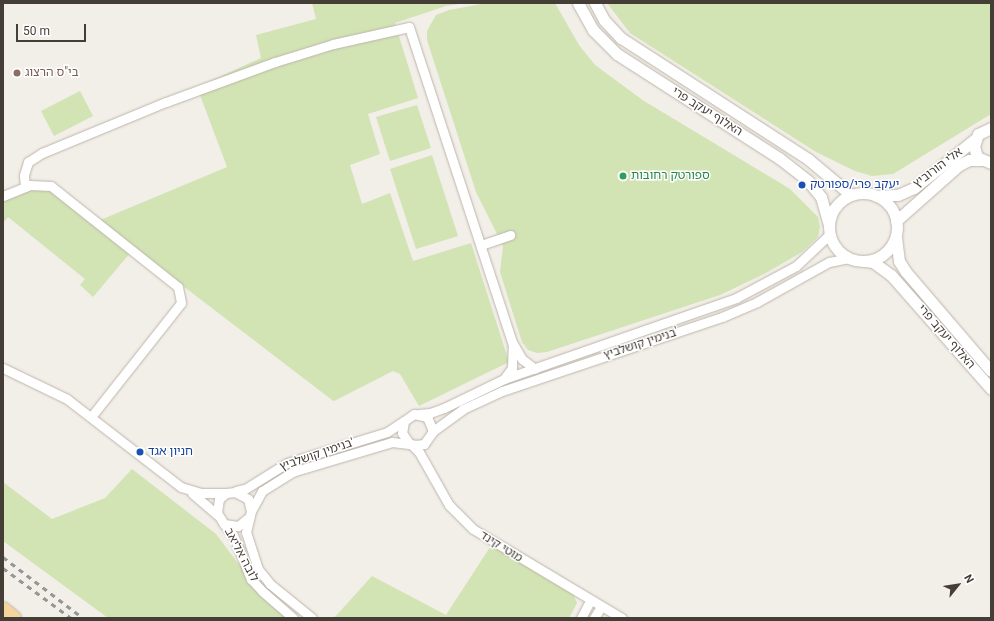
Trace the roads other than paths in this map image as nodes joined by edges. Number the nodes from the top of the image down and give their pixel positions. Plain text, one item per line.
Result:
1 (578, 3) edge
2 (594, 3) edge
3 (991, 128) edge
4 (974, 140) junction
5 (986, 162) edge
6 (25, 187) junction
7 (851, 195) junction
8 (3, 196) edge
9 (876, 196) junction
10 (896, 221) junction
11 (829, 230) junction
12 (896, 234) junction
13 (510, 235) dead end
14 (481, 245) junction
15 (849, 258) junction
16 (861, 261) junction
17 (512, 342) junction
18 (3, 368) edge
19 (535, 369) junction
20 (991, 372) edge
21 (504, 379) junction
22 (991, 388) edge
23 (419, 414) junction
24 (91, 416) junction
25 (404, 421) junction
26 (433, 431) junction
27 (410, 444) junction
28 (186, 489) junction
29 (229, 492) junction
30 (249, 515) junction
31 (221, 521) junction
32 (590, 601) junction
33 (601, 607) junction
34 (3, 609) edge
35 (14, 618) edge
36 (293, 618) edge
37 (312, 618) edge
38 (581, 618) edge
39 (594, 618) edge
40 (622, 618) edge

1 - 11 street, האלוף יעקב פרי
2 - 7 street, האלוף יעקב פרי
3 - 4 street, אלי הורוביץ
4 - 5 street
4 - 9 street, אלי הורוביץ
5 - 10 street, אלי הורוביץ
6 - 8 street
6 - 14 street
6 - 24 street
7 - 9 street
7 - 11 street
9 - 10 street
10 - 12 street
11 - 15 street
11 - 19 street, בנימין קושלביץ'
12 - 16 street
12 - 20 street, האלוף יעקב פרי
13 - 14 street
14 - 17 street
15 - 16 street
15 - 26 street, בנימין קושלביץ'
16 - 22 street, האלוף יעקב פרי
17 - 19 street
17 - 21 street
18 - 24 street, בנימין קושלביץ'
19 - 21 street, בנימין קושלביץ'
21 - 23 street, בנימין קושלביץ'
23 - 25 street
23 - 26 street
24 - 28 street, בנימין קושלביץ'
25 - 27 street
25 - 29 street, בנימין קושלביץ'
26 - 27 street
27 - 30 street, בנימין קושלביץ'
27 - 32 street, מוטי קינד
28 - 29 street, בנימין קושלביץ'
28 - 31 street, בנימין קושלביץ'
29 - 30 street
29 - 31 street
30 - 31 street
30 - 37 street, לובה אליאב
31 - 36 street, לובה אליאב
32 - 33 street, מוטי קינד
32 - 38 street
33 - 39 street
33 - 40 street, מוטי קינד
34 - 35 main road

